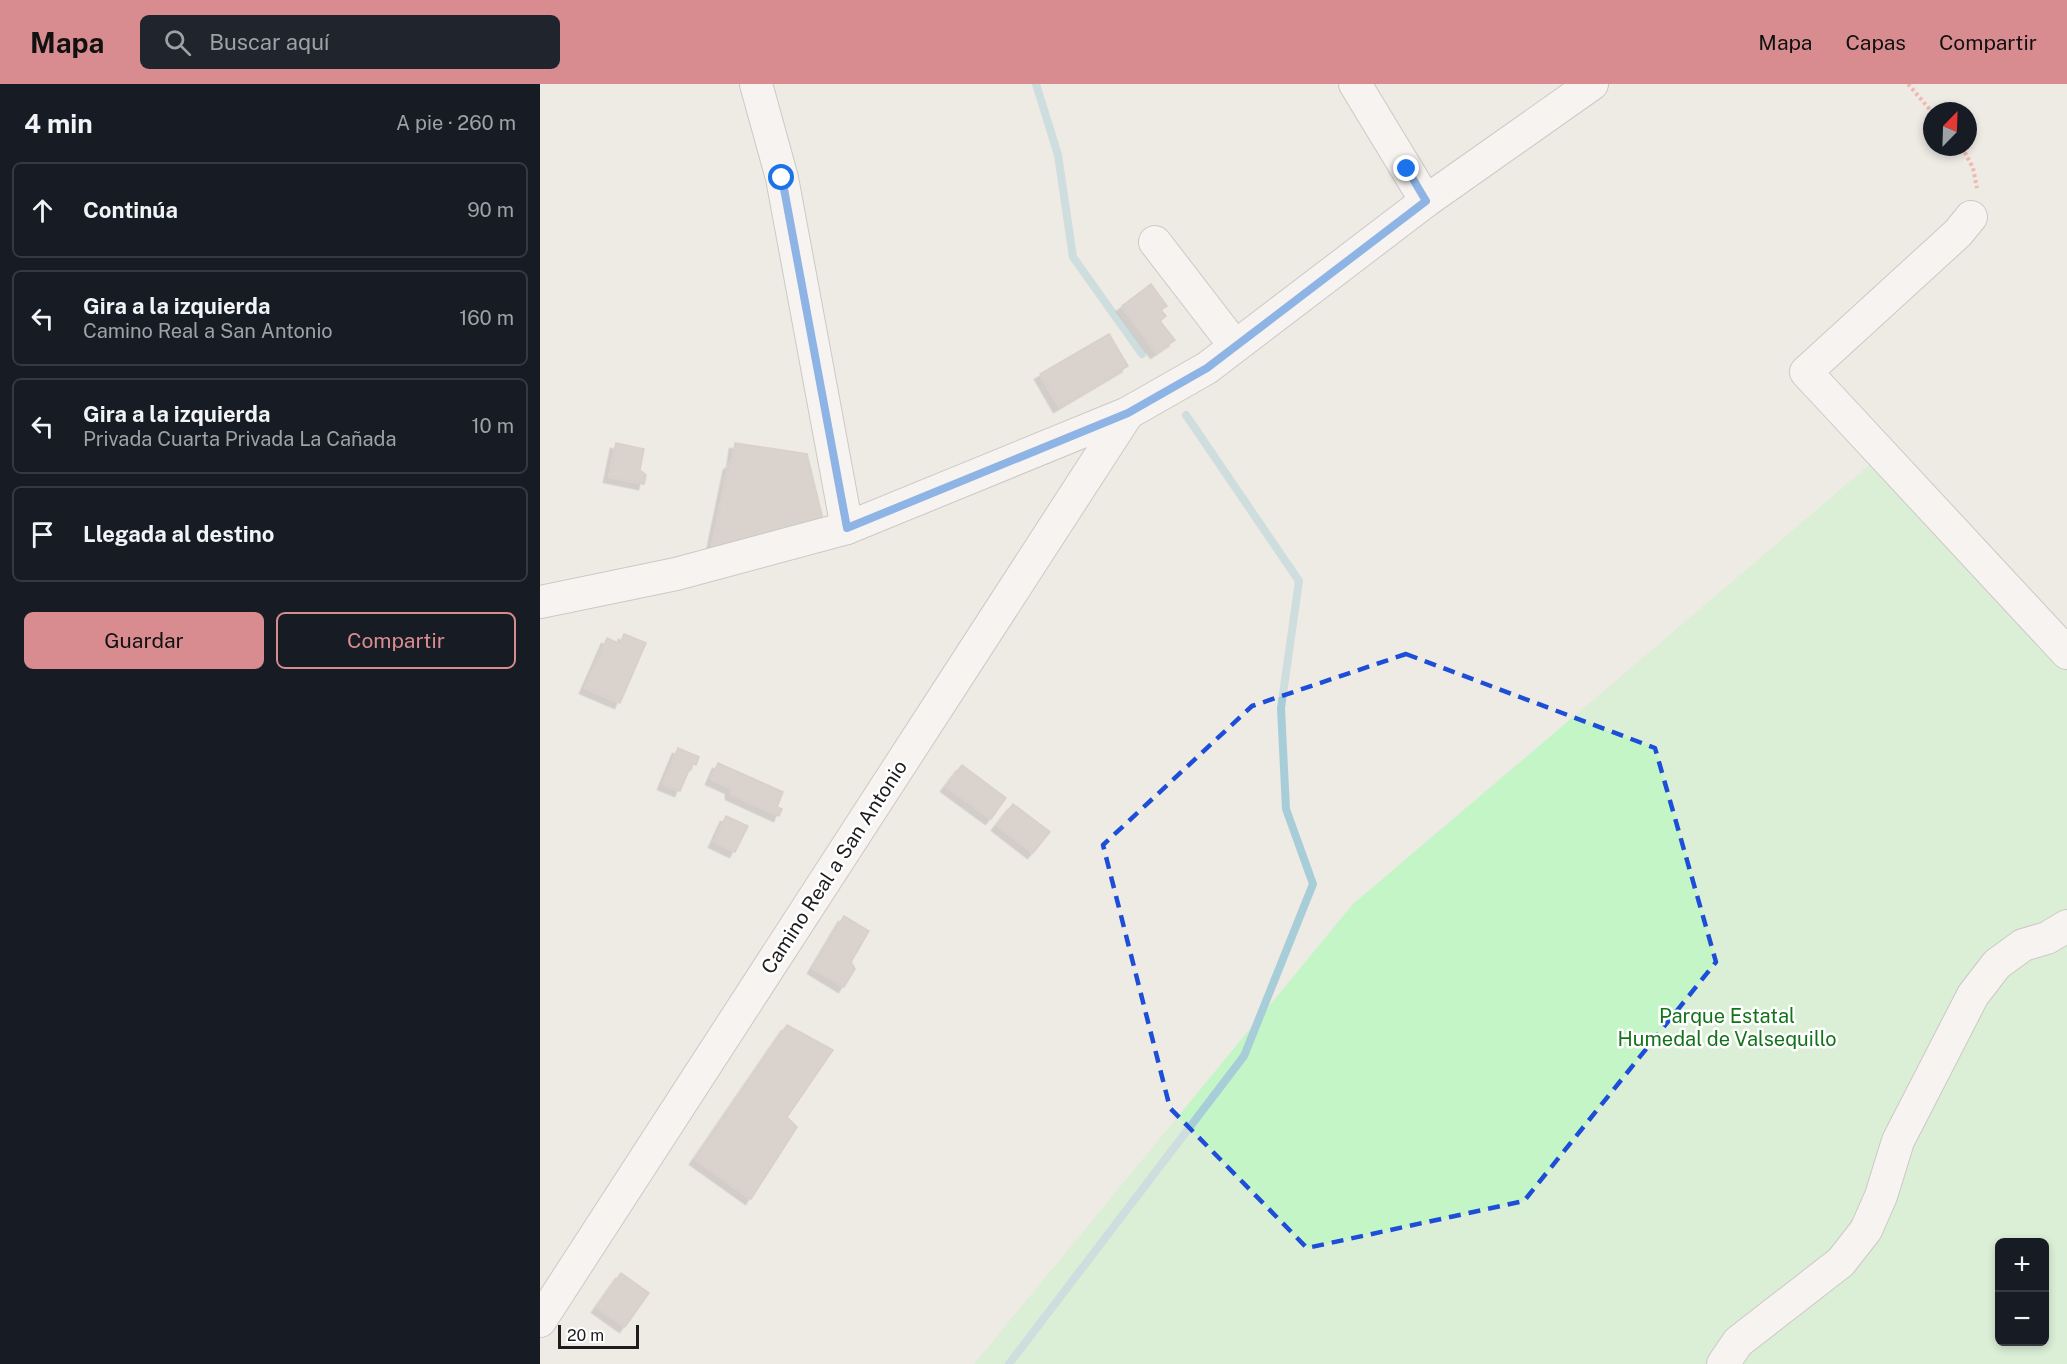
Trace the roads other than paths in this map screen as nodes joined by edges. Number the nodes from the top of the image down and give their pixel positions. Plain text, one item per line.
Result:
1 (756, 84) edge
2 (1354, 84) edge
3 (1592, 84) edge
4 (1426, 201) junction
5 (1971, 217) road end
6 (1155, 242) dead end
7 (1235, 346) junction
8 (1128, 413) junction
9 (847, 528) junction
10 (540, 602) edge
11 (2067, 653) edge
12 (2067, 926) edge
13 (540, 1322) edge
14 (1723, 1364) edge

1 - 9 street
2 - 4 street
3 - 4 street, Camino Real a San Antonio
4 - 7 street, Camino Real a San Antonio
5 - 11 street
6 - 7 street
7 - 8 street, Camino Real a San Antonio
8 - 9 street, Camino Real a San Antonio
8 - 13 street, Camino Real a San Antonio
9 - 10 street, Camino Real a San Antonio
12 - 14 street

